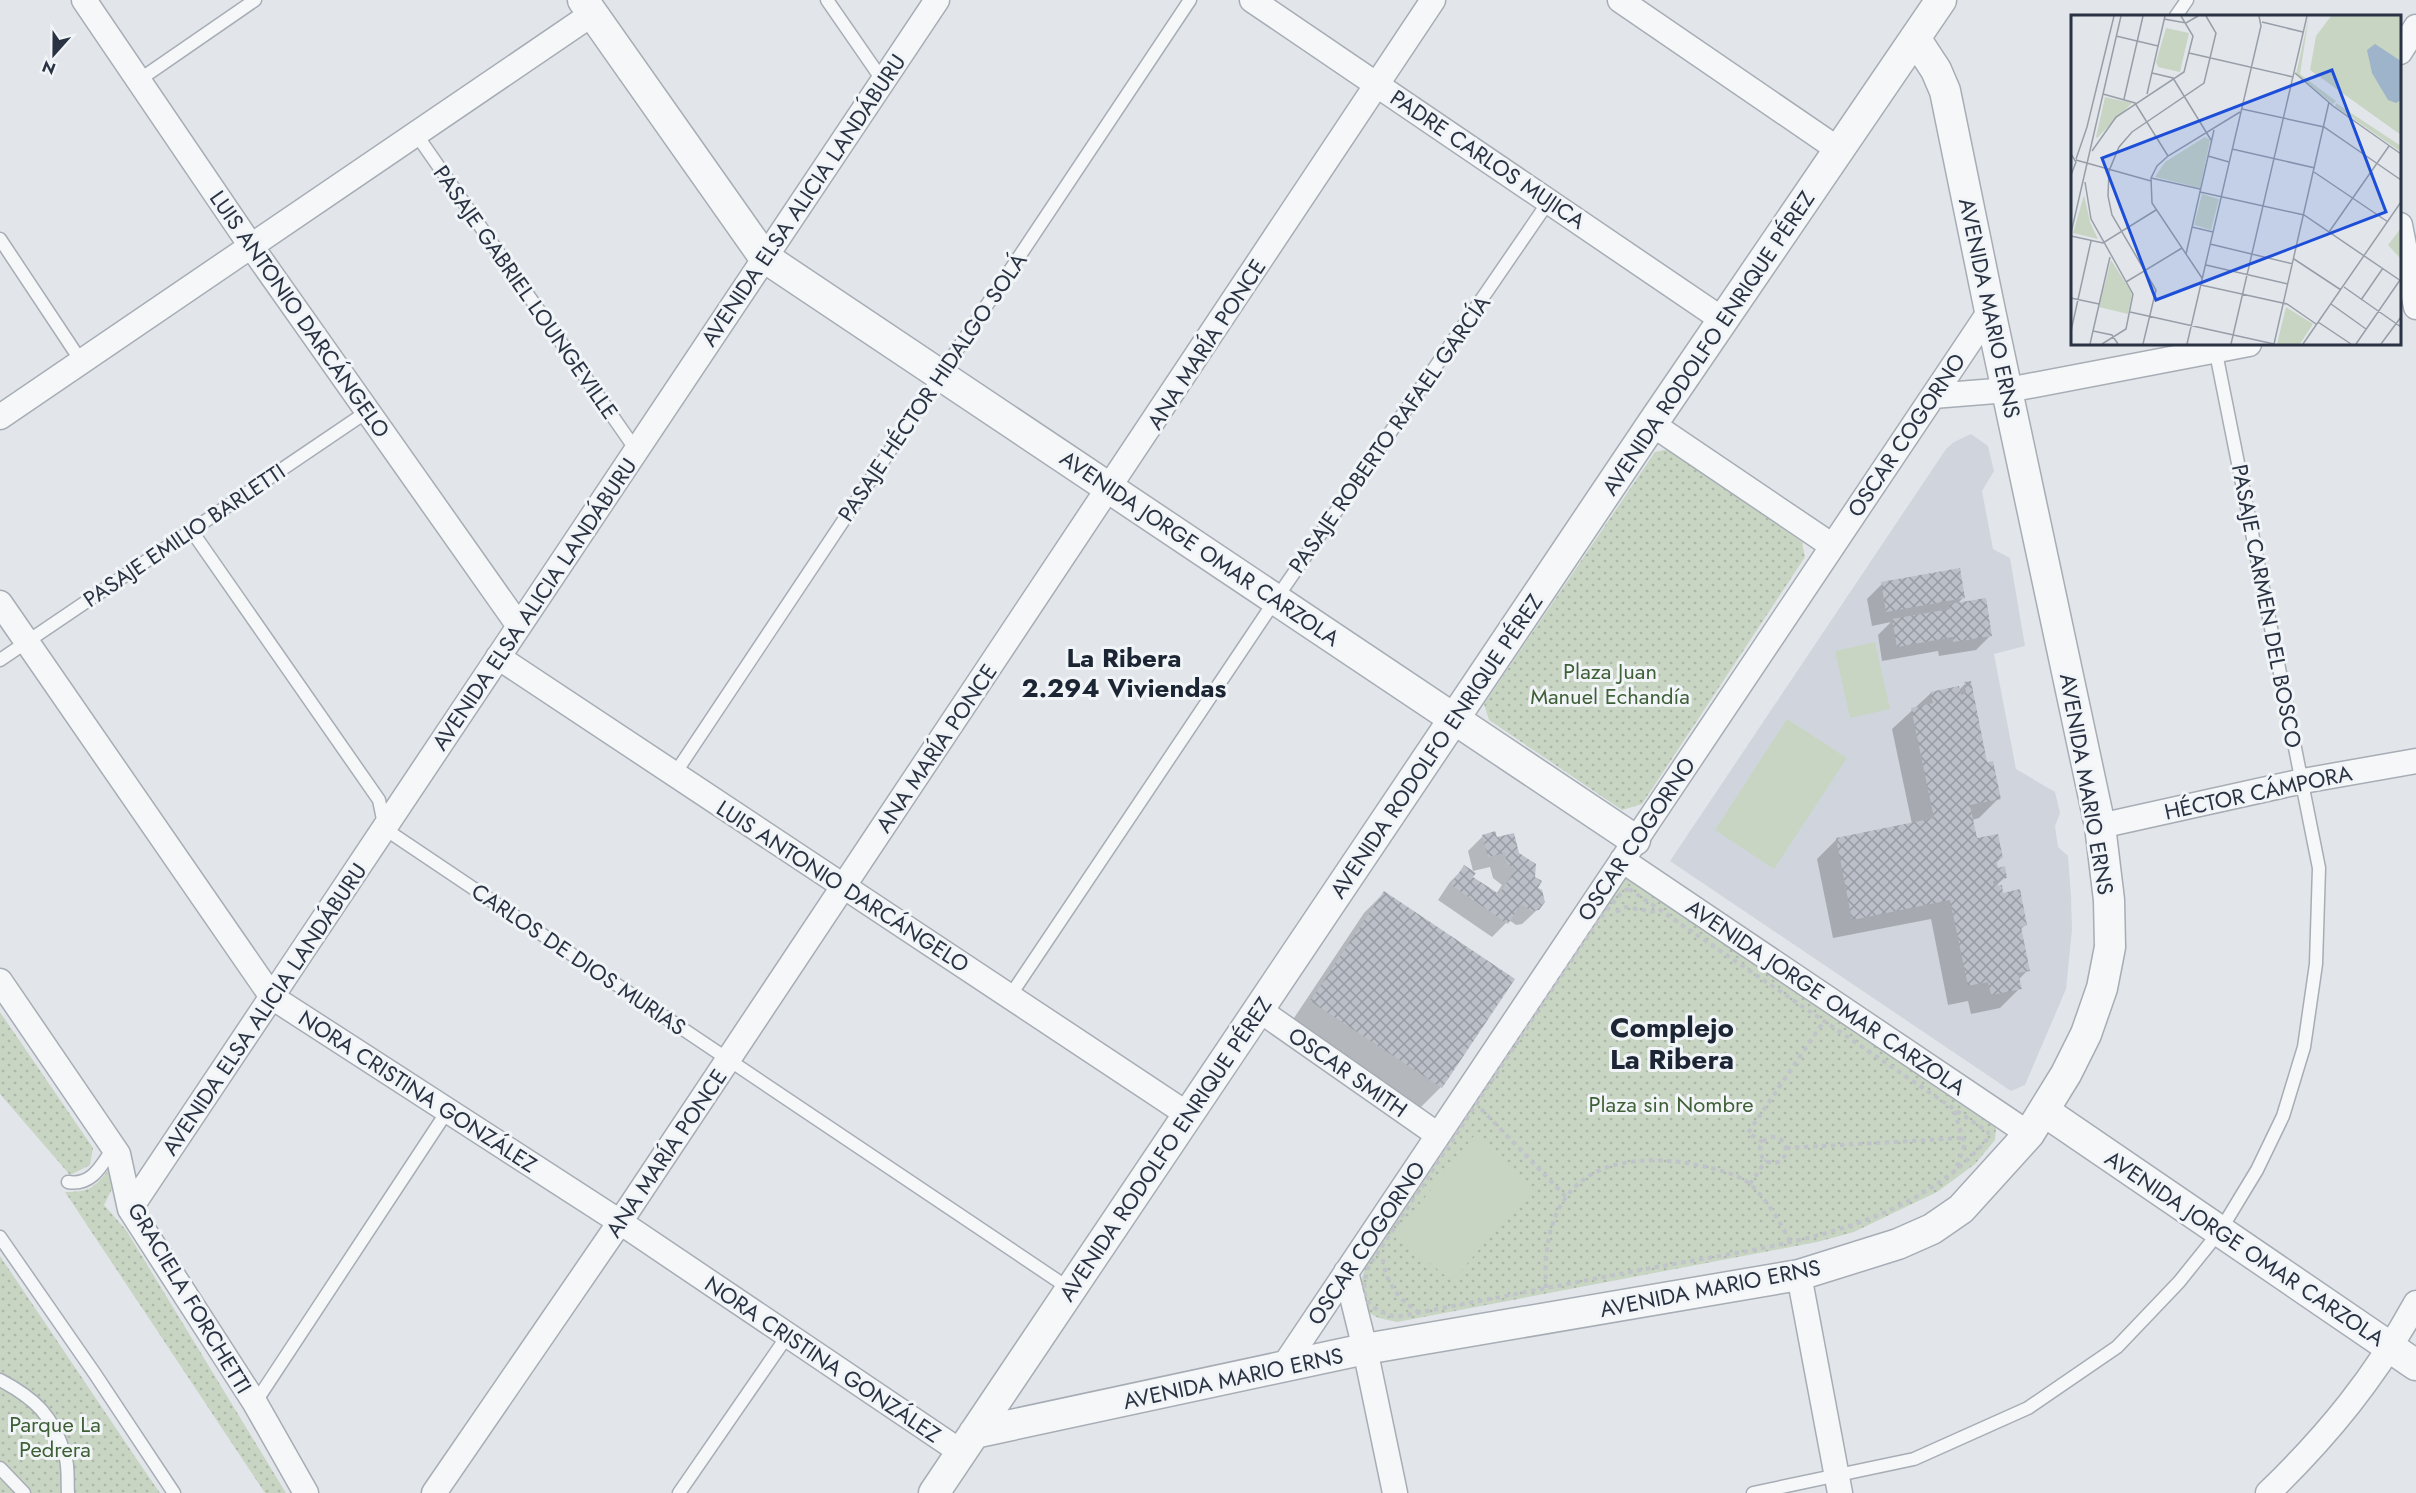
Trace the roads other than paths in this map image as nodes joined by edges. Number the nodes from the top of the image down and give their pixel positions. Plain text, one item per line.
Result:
1 (84, 0) edge
2 (255, 0) edge
3 (827, 0) edge
4 (937, 0) edge
5 (1190, 0) edge
6 (1252, 0) edge
7 (1433, 0) edge
8 (1620, 0) edge
9 (1941, 0) edge
10 (2187, 0) edge
11 (587, 7) edge
12 (2177, 15) edge
13 (2416, 27) edge
14 (1915, 38) junction
15 (2401, 50) edge
16 (139, 80) junction
17 (883, 81) junction
18 (1378, 84) junction
19 (416, 134) junction
20 (1839, 150) junction
21 (1549, 201) junction
22 (2401, 230) edge
23 (0, 239) edge
24 (251, 246) junction
25 (764, 257) junction
26 (2416, 309) edge
27 (1990, 311) junction
28 (2401, 313) edge
29 (1723, 320) junction
30 (2238, 345) edge
31 (2215, 347) edge
32 (81, 361) junction
33 (940, 375) junction
34 (2008, 390) junction
35 (1933, 396) junction
36 (368, 411) junction
37 (0, 417) edge
38 (1652, 424) junction
39 (636, 450) junction
40 (1110, 489) junction
41 (192, 530) junction
42 (1831, 545) junction
43 (1276, 599) junction
44 (0, 603) edge
45 (519, 626) junction
46 (27, 641) junction
47 (498, 657) junction
48 (0, 660) edge
49 (1455, 719) junction
50 (2416, 760) edge
51 (674, 774) junction
52 (2303, 781) junction
53 (2100, 826) junction
54 (385, 829) junction
55 (1629, 850) junction
56 (844, 886) junction
57 (0, 981) edge
58 (1010, 996) junction
59 (272, 997) junction
60 (1258, 1009) junction
61 (729, 1059) junction
62 (448, 1110) junction
63 (1187, 1114) junction
64 (2036, 1122) junction
65 (1438, 1135) junction
66 (114, 1148) junction
67 (68, 1182) dead end
68 (130, 1209) junction
69 (620, 1222) junction
70 (2220, 1231) junction
71 (0, 1237) edge
72 (1346, 1272) junction
73 (1799, 1275) junction
74 (1070, 1289) junction
75 (2416, 1303) edge
76 (788, 1335) junction
77 (2391, 1348) junction
78 (1365, 1349) junction
79 (2416, 1365) edge
80 (1283, 1367) junction
81 (0, 1380) edge
82 (255, 1403) junction
83 (968, 1442) junction
84 (0, 1468) edge
85 (1838, 1485) edge
86 (24, 1493) edge
87 (68, 1493) edge
88 (174, 1493) edge
89 (306, 1493) edge
90 (434, 1493) edge
91 (680, 1493) edge
92 (934, 1493) edge
93 (1395, 1493) edge
94 (1753, 1493) edge
95 (2268, 1493) edge

1 - 16 street, LUIS ANTONIO DARCÁNGELO
2 - 16 lane
3 - 17 lane
4 - 17 street, AVENIDA ELSA ALICIA LANDÁBURU
5 - 33 lane, PASAJE HÉCTOR HIDALGO SOLÁ
6 - 18 street, PADRE CARLOS MUJICA
7 - 18 street, ANA MARÍA PONCE
8 - 20 street
9 - 14 street, AVENIDA RODOLFO ENRIQUE PÉREZ
10 - 12 lane
11 - 19 street
11 - 25 street
13 - 15 street
14 - 20 street, AVENIDA RODOLFO ENRIQUE PÉREZ
14 - 27 street, AVENIDA MARIO ERNS
16 - 24 street, LUIS ANTONIO DARCÁNGELO
17 - 25 street, AVENIDA ELSA ALICIA LANDÁBURU
18 - 21 street, PADRE CARLOS MUJICA
18 - 40 street, ANA MARÍA PONCE
19 - 24 street
19 - 39 lane, PASAJE GABRIEL LOUNGEVILLE
20 - 29 street, AVENIDA RODOLFO ENRIQUE PÉREZ
21 - 29 street, PADRE CARLOS MUJICA
21 - 43 lane, PASAJE ROBERTO RAFAEL GARCÍA
22 - 26 street
23 - 32 lane
24 - 32 street
24 - 36 street, LUIS ANTONIO DARCÁNGELO
25 - 33 street, AVENIDA JORGE OMAR CARZOLA
25 - 39 street, AVENIDA ELSA ALICIA LANDÁBURU
26 - 28 street
27 - 34 street, AVENIDA MARIO ERNS
27 - 35 street, OSCAR COGORNO
29 - 38 street, AVENIDA RODOLFO ENRIQUE PÉREZ
30 - 31 street
31 - 34 street
31 - 52 lane, PASAJE CARMEN DEL BOSCO
32 - 37 street
33 - 40 street, AVENIDA JORGE OMAR CARZOLA
33 - 51 lane, PASAJE HÉCTOR HIDALGO SOLÁ
34 - 35 street
34 - 53 street, AVENIDA MARIO ERNS
35 - 42 street, OSCAR COGORNO
36 - 41 lane, PASAJE EMILIO BARLETTI
36 - 45 street, LUIS ANTONIO DARCÁNGELO
38 - 42 street
38 - 49 street, AVENIDA RODOLFO ENRIQUE PÉREZ
39 - 45 street, AVENIDA ELSA ALICIA LANDÁBURU
40 - 43 street, AVENIDA JORGE OMAR CARZOLA
40 - 56 street, ANA MARÍA PONCE
41 - 46 lane, PASAJE EMILIO BARLETTI
41 - 54 lane
42 - 55 street, OSCAR COGORNO
43 - 49 street, AVENIDA JORGE OMAR CARZOLA
43 - 58 lane, PASAJE ROBERTO RAFAEL GARCÍA
44 - 46 street, NORA CRISTINA GONZÁLEZ
45 - 47 street, AVENIDA ELSA ALICIA LANDÁBURU
46 - 48 lane, PASAJE EMILIO BARLETTI
46 - 59 street, NORA CRISTINA GONZÁLEZ
47 - 51 street, LUIS ANTONIO DARCÁNGELO
47 - 54 street, AVENIDA ELSA ALICIA LANDÁBURU
49 - 55 street, AVENIDA JORGE OMAR CARZOLA
49 - 60 street, AVENIDA RODOLFO ENRIQUE PÉREZ
50 - 52 street, HÉCTOR CÁMPORA
51 - 56 street, LUIS ANTONIO DARCÁNGELO
52 - 53 street, HÉCTOR CÁMPORA
52 - 70 lane, PASAJE CARMEN DEL BOSCO
53 - 64 street, AVENIDA MARIO ERNS
54 - 59 street, AVENIDA ELSA ALICIA LANDÁBURU
54 - 61 lane, CARLOS DE DIOS MURIAS
55 - 64 street, AVENIDA JORGE OMAR CARZOLA
55 - 65 street, OSCAR COGORNO
56 - 58 street, LUIS ANTONIO DARCÁNGELO
56 - 61 street, ANA MARÍA PONCE
57 - 66 street, GRACIELA FORCHETTI
58 - 63 street, LUIS ANTONIO DARCÁNGELO
59 - 62 street, NORA CRISTINA GONZÁLEZ
59 - 68 street, AVENIDA ELSA ALICIA LANDÁBURU
60 - 63 street, AVENIDA RODOLFO ENRIQUE PÉREZ
60 - 65 street, OSCAR SMITH
61 - 69 street, ANA MARÍA PONCE
61 - 74 lane, CARLOS DE DIOS MURIAS
62 - 69 street, NORA CRISTINA GONZÁLEZ
62 - 82 lane
63 - 74 street, AVENIDA RODOLFO ENRIQUE PÉREZ
64 - 70 street, AVENIDA JORGE OMAR CARZOLA
64 - 73 street, AVENIDA MARIO ERNS
65 - 72 street, OSCAR COGORNO
66 - 67 lane
66 - 68 street, GRACIELA FORCHETTI
68 - 82 street, GRACIELA FORCHETTI
69 - 76 street, NORA CRISTINA GONZÁLEZ
69 - 90 street, ANA MARÍA PONCE
70 - 77 street, AVENIDA JORGE OMAR CARZOLA
70 - 85 lane, PASAJE CARMEN DEL BOSCO
71 - 88 lane
72 - 78 street
72 - 80 street, OSCAR COGORNO
73 - 78 street, AVENIDA MARIO ERNS
73 - 85 street
74 - 83 street, AVENIDA RODOLFO ENRIQUE PÉREZ
75 - 77 street
76 - 83 street, NORA CRISTINA GONZÁLEZ
76 - 91 lane
77 - 79 street, AVENIDA JORGE OMAR CARZOLA
77 - 95 street
78 - 80 street, AVENIDA MARIO ERNS
78 - 93 street
80 - 83 street, AVENIDA MARIO ERNS
81 - 87 lane
82 - 89 street, GRACIELA FORCHETTI
83 - 92 street, AVENIDA RODOLFO ENRIQUE PÉREZ
84 - 86 lane
85 - 94 lane, PASAJE CARMEN DEL BOSCO

